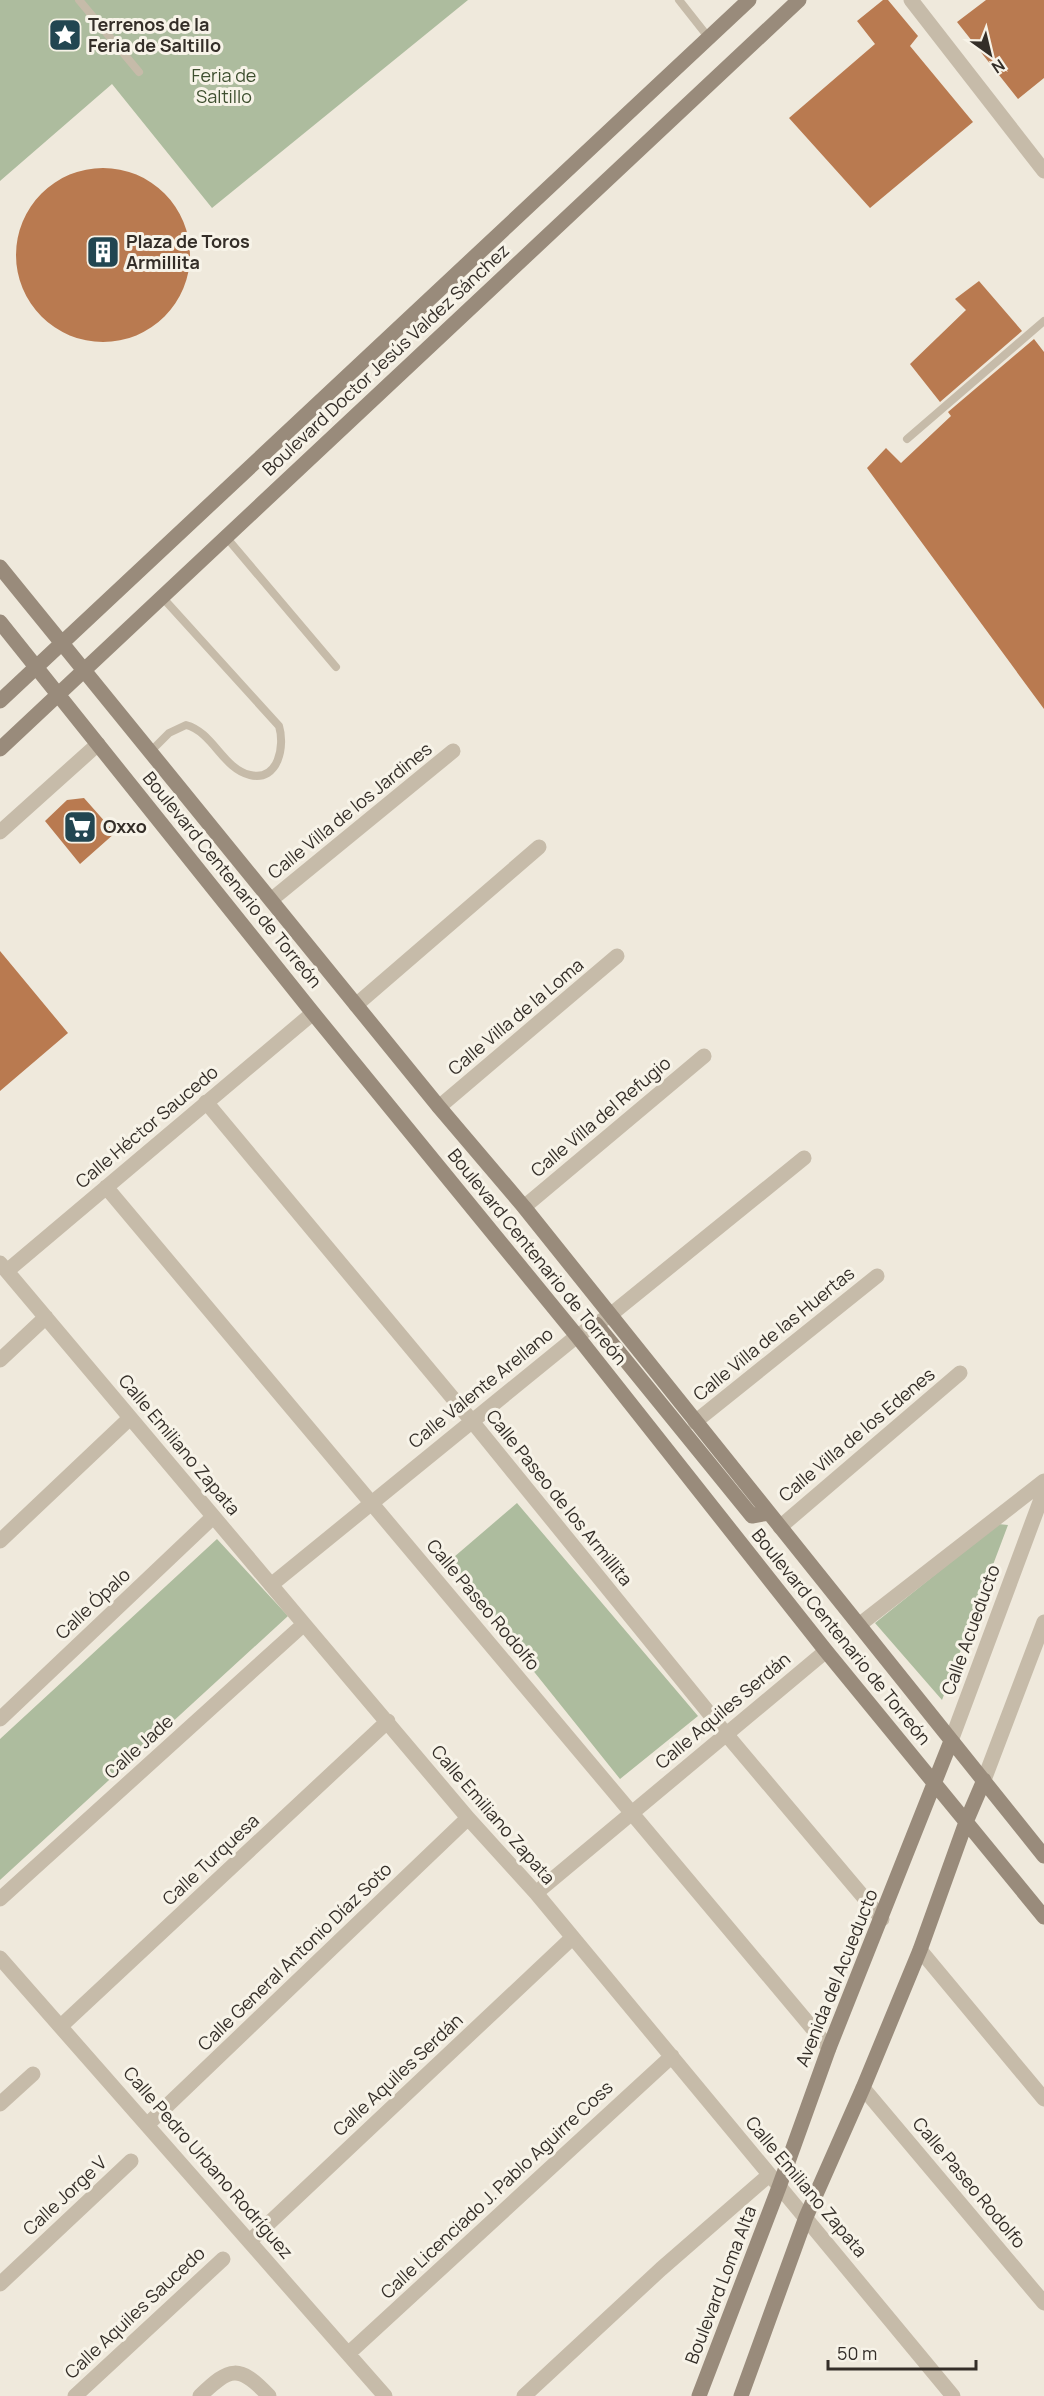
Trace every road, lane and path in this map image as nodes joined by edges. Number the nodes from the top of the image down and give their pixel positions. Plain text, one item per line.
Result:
1 (79, 0) edge
2 (679, 0) edge
3 (749, 0) edge
4 (800, 0) edge
5 (910, 0) edge
6 (708, 38) junction
7 (139, 72) dead end
8 (1044, 171) edge
9 (1044, 321) edge
10 (907, 439) dead end
11 (226, 537) junction
12 (0, 567) edge
13 (162, 597) junction
14 (0, 622) edge
15 (62, 644) junction
16 (36, 667) junction
17 (336, 667) dead end
18 (83, 671) junction
19 (58, 694) junction
20 (0, 701) edge
21 (98, 744) junction
22 (0, 749) edge
23 (453, 751) dead end
24 (150, 752) junction
25 (0, 832) edge
26 (539, 848) dead end
27 (272, 900) junction
28 (617, 956) dead end
29 (356, 1005) junction
30 (314, 1013) junction
31 (704, 1056) dead end
32 (206, 1102) junction
33 (439, 1107) junction
34 (804, 1158) dead end
35 (106, 1187) junction
36 (524, 1207) junction
37 (3, 1267) edge
38 (878, 1276) dead end
39 (46, 1317) junction
40 (602, 1320) junction
41 (577, 1336) junction
42 (0, 1360) edge
43 (960, 1373) dead end
44 (130, 1418) junction
45 (471, 1420) junction
46 (695, 1422) junction
47 (1044, 1481) edge
48 (1044, 1491) edge
49 (371, 1502) junction
50 (769, 1513) junction
51 (213, 1517) junction
52 (780, 1527) junction
53 (0, 1541) edge
54 (271, 1585) junction
55 (1044, 1622) edge
56 (304, 1624) junction
57 (859, 1625) junction
58 (826, 1651) junction
59 (0, 1719) edge
60 (388, 1721) junction
61 (726, 1734) junction
62 (951, 1741) junction
63 (984, 1780) junction
64 (934, 1783) junction
65 (632, 1813) junction
66 (468, 1818) junction
67 (966, 1822) junction
68 (1044, 1856) edge
69 (536, 1893) junction
70 (0, 1899) edge
71 (1044, 1917) edge
72 (882, 1919) junction
73 (572, 1938) junction
74 (920, 1950) junction
75 (0, 1958) edge
76 (61, 2026) junction
77 (830, 2049) junction
78 (672, 2056) junction
79 (33, 2074) dead end
80 (863, 2088) junction
81 (1044, 2099) edge
82 (0, 2104) edge
83 (148, 2124) junction
84 (131, 2161) dead end
85 (769, 2175) junction
86 (779, 2187) junction
87 (806, 2217) junction
88 (251, 2240) junction
89 (223, 2259) dead end
90 (0, 2284) edge
91 (1044, 2303) edge
92 (349, 2353) junction
93 (75, 2396) edge
94 (200, 2396) edge
95 (269, 2396) edge
96 (386, 2396) edge
97 (524, 2396) edge
98 (699, 2396) edge
99 (741, 2396) edge
100 (953, 2396) edge

1 - 7 lane
2 - 6 lane
3 - 6 street, Boulevard Doctor Jesús Valdez Sánchez
4 - 11 street, Boulevard Doctor Jesús Valdez Sánchez
5 - 8 street
6 - 15 street, Boulevard Doctor Jesús Valdez Sánchez
9 - 10 lane
11 - 13 street, Boulevard Doctor Jesús Valdez Sánchez
11 - 17 lane
12 - 15 street, Boulevard Centenario de Torreón
13 - 18 street, Boulevard Doctor Jesús Valdez Sánchez
13 - 24 lane
14 - 16 street, Boulevard Centenario de Torreón
15 - 16 street, Boulevard Doctor Jesús Valdez Sánchez
15 - 18 street, Boulevard Centenario de Torreón
16 - 19 street, Boulevard Centenario de Torreón
16 - 20 street, Boulevard Doctor Jesús Valdez Sánchez
18 - 19 street, Boulevard Doctor Jesús Valdez Sánchez
18 - 24 street, Boulevard Centenario de Torreón
19 - 21 street, Boulevard Centenario de Torreón
19 - 22 street, Boulevard Doctor Jesús Valdez Sánchez
21 - 25 street
21 - 30 street, Boulevard Centenario de Torreón
23 - 27 street, Calle Villa de los Jardines
24 - 27 street, Boulevard Centenario de Torreón
26 - 29 street
27 - 29 street, Boulevard Centenario de Torreón
28 - 33 street, Calle Villa de la Loma
29 - 33 street, Boulevard Centenario de Torreón
30 - 32 street, Calle Héctor Saucedo
30 - 41 street, Boulevard Centenario de Torreón
31 - 36 street, Calle Villa del Refugio
32 - 35 street, Calle Héctor Saucedo
32 - 45 street, Calle Paseo de los Armillita
33 - 36 street, Boulevard Centenario de Torreón
34 - 40 street, Calle Valente Arellano
35 - 37 street, Calle Héctor Saucedo
35 - 49 street, Calle Paseo Rodolfo
36 - 40 street, Boulevard Centenario de Torreón
37 - 39 street, Calle Emiliano Zapata
38 - 46 street, Calle Villa de las Huertas
39 - 42 street
39 - 44 street, Calle Emiliano Zapata
40 - 41 street, Calle Valente Arellano
40 - 46 street, Boulevard Centenario de Torreón
40 - 50 street
41 - 45 street, Calle Valente Arellano
41 - 58 street, Boulevard Centenario de Torreón
43 - 52 street, Calle Villa de los Edenes
44 - 51 street, Calle Emiliano Zapata
44 - 53 street
45 - 49 street, Calle Valente Arellano
45 - 61 street, Calle Paseo de los Armillita
46 - 50 street, Boulevard Centenario de Torreón
47 - 57 street
48 - 62 street, Calle Acueducto
49 - 54 street, Calle Valente Arellano
49 - 65 street, Calle Paseo Rodolfo
50 - 52 street, Boulevard Centenario de Torreón
51 - 54 street, Calle Emiliano Zapata
51 - 59 street, Calle Ópalo
52 - 57 street, Boulevard Centenario de Torreón
54 - 56 street, Calle Emiliano Zapata
55 - 63 street
56 - 60 street, Calle Emiliano Zapata
56 - 70 street, Calle Jade
57 - 62 street, Boulevard Centenario de Torreón
58 - 61 street, Calle Aquiles Serdán
58 - 64 street, Boulevard Centenario de Torreón
60 - 66 street, Calle Emiliano Zapata
60 - 76 street, Calle Turquesa
61 - 65 street, Calle Aquiles Serdán
61 - 72 street, Calle Paseo de los Armillita
62 - 63 street, Boulevard Centenario de Torreón
62 - 64 street, Calle Acueducto
63 - 67 street
63 - 68 street, Boulevard Centenario de Torreón
64 - 67 street, Boulevard Centenario de Torreón
64 - 72 street, Avenida del Acueducto
65 - 69 street, Calle Aquiles Serdán
65 - 77 street, Calle Paseo Rodolfo
66 - 69 street, Calle Emiliano Zapata
66 - 83 street, Calle General Antonio Díaz Soto
67 - 71 street, Boulevard Centenario de Torreón
67 - 74 street
69 - 73 street, Calle Emiliano Zapata
72 - 77 street, Avenida del Acueducto
73 - 78 street, Calle Emiliano Zapata
73 - 88 street, Calle Aquiles Serdán
74 - 80 street
74 - 81 street
75 - 76 street, Calle Pedro Urbano Rodríguez
76 - 83 street, Calle Pedro Urbano Rodríguez
77 - 86 street, Avenida del Acueducto
78 - 85 street, Calle Emiliano Zapata
78 - 92 street, Calle Licenciado J. Pablo Aguirre Coss
79 - 82 street
80 - 87 street
80 - 91 street, Calle Paseo Rodolfo
83 - 88 street, Calle Pedro Urbano Rodríguez
84 - 90 street, Calle Jorge V
85 - 86 street, Calle Emiliano Zapata
85 - 97 street
86 - 87 street, Calle Emiliano Zapata
86 - 98 street, Boulevard Loma Alta
87 - 99 street
87 - 100 street, Calle Emiliano Zapata
88 - 92 street, Calle Pedro Urbano Rodríguez
89 - 93 street, Calle Aquiles Saucedo
92 - 96 street, Calle Pedro Urbano Rodríguez
94 - 95 street

